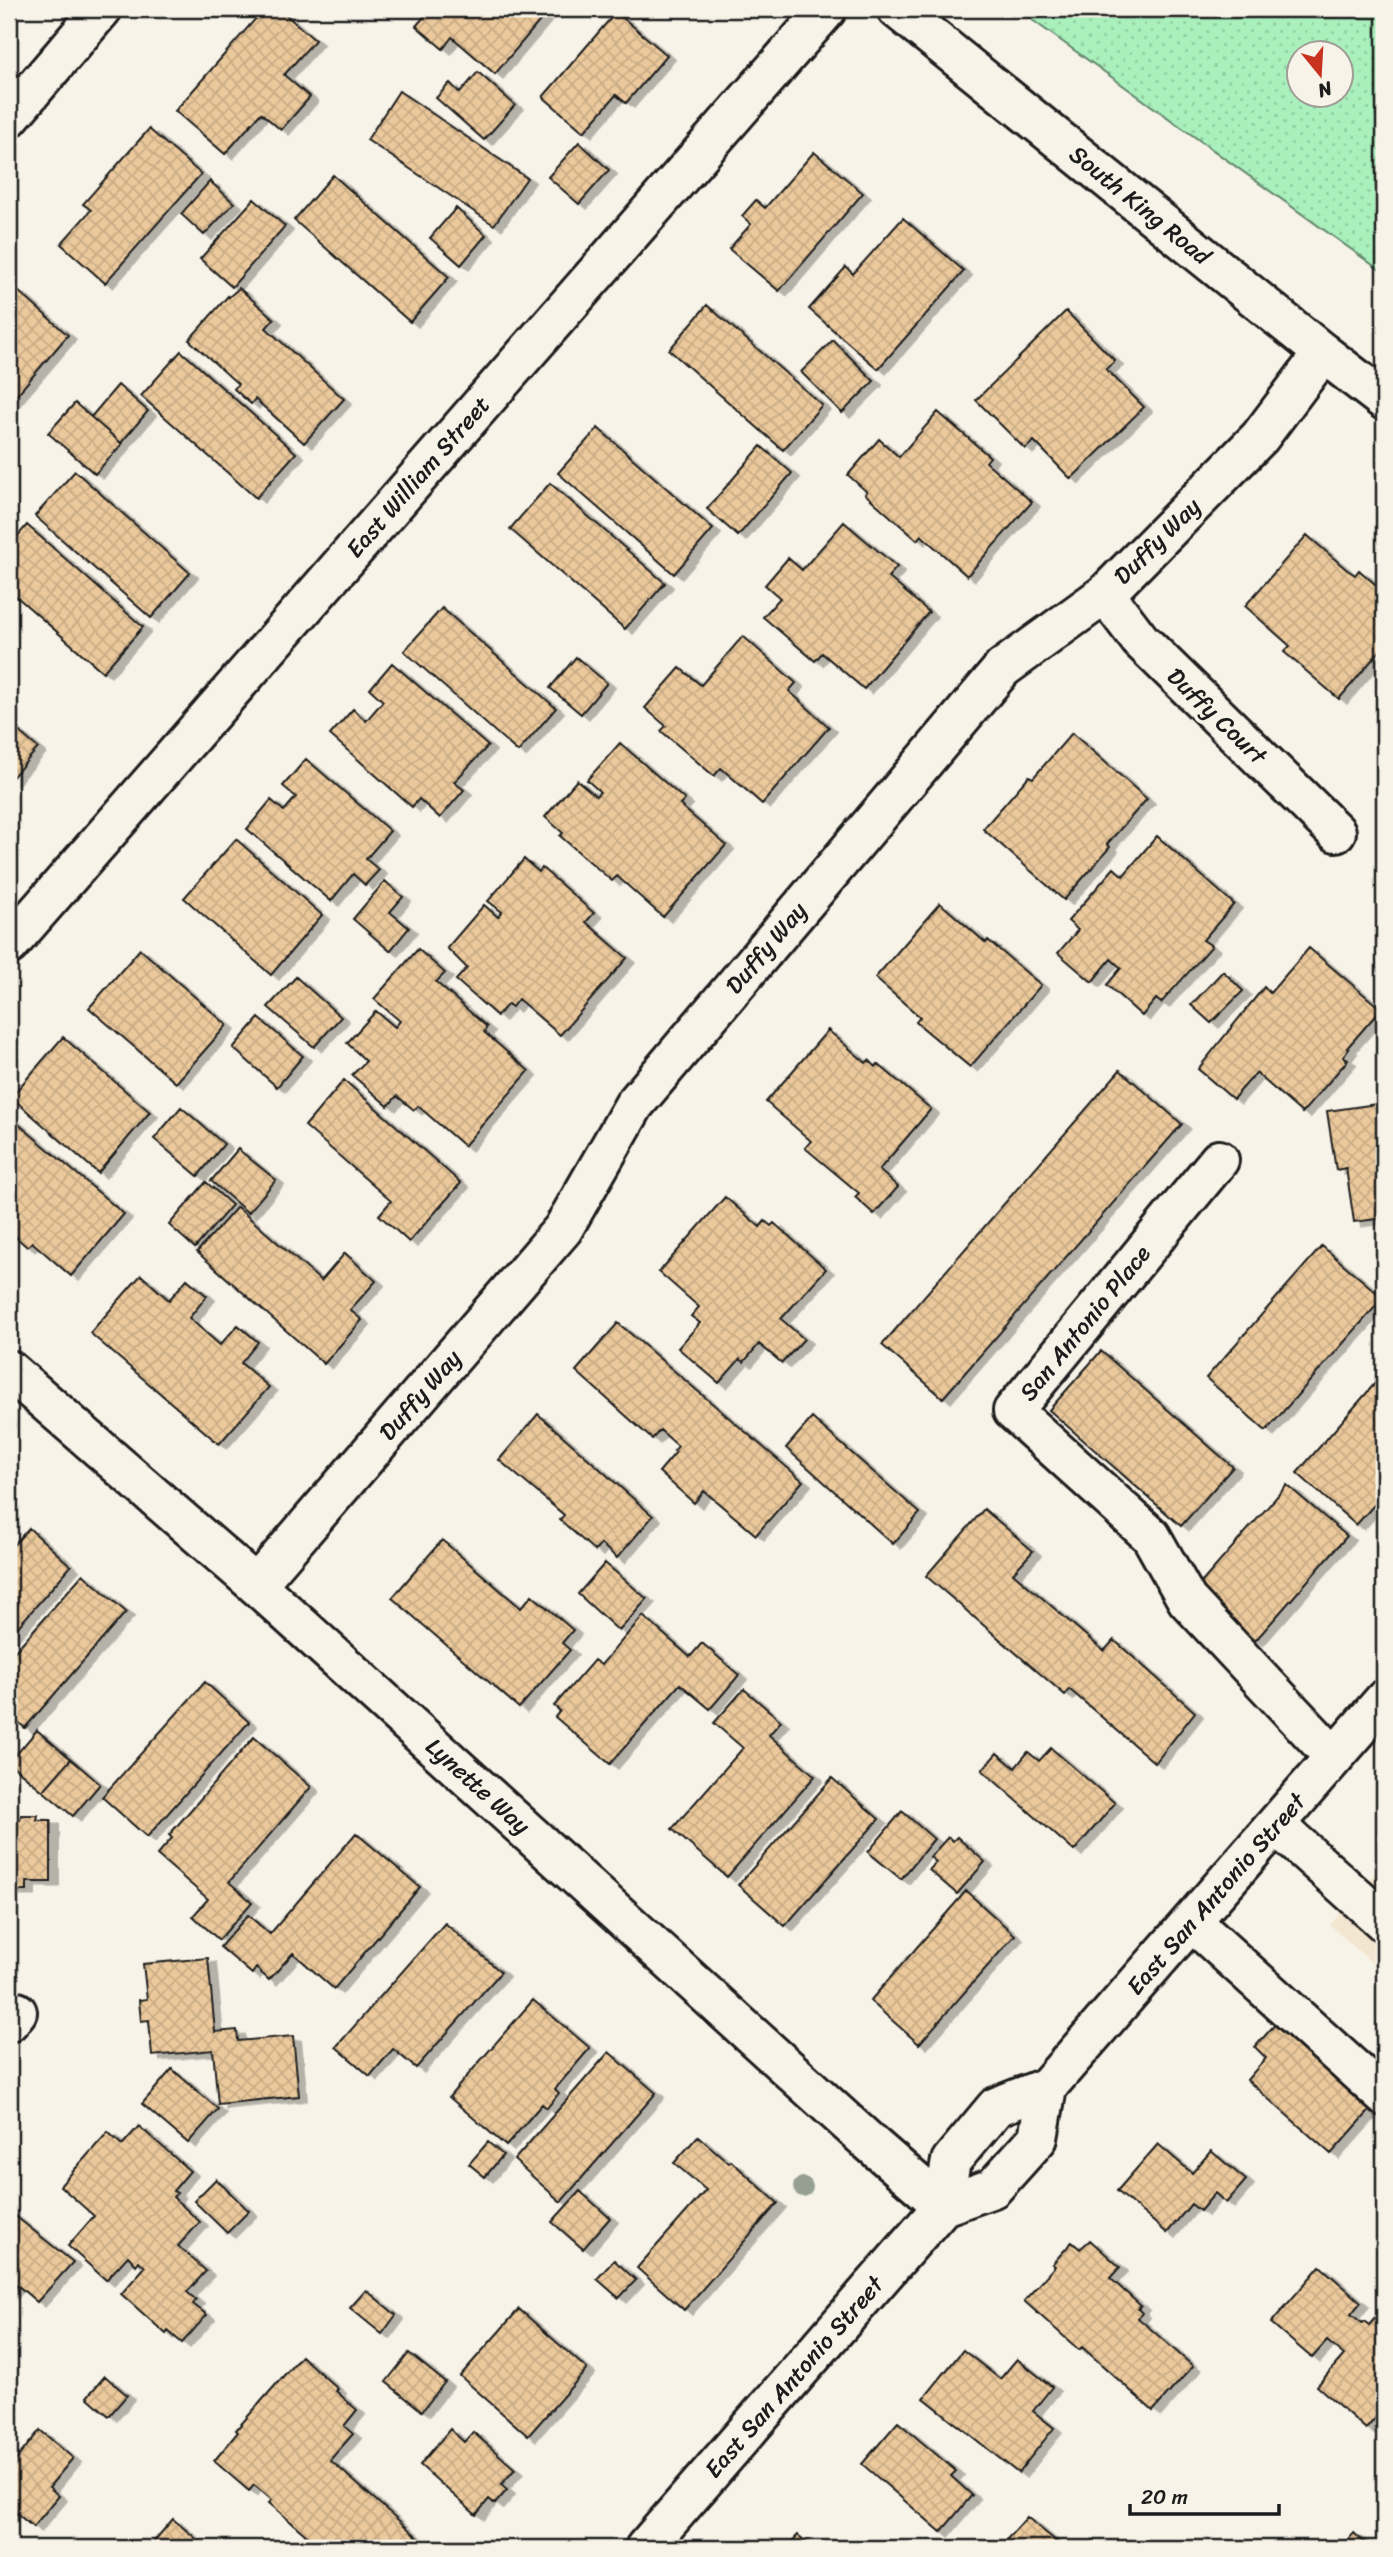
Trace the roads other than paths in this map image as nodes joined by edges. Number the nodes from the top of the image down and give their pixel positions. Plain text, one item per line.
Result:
1 (102, 9) edge
2 (827, 9) edge
3 (897, 9) edge
4 (9, 118) edge
5 (1322, 353) junction
6 (1384, 400) edge
7 (1105, 594) junction
8 (1336, 832) dead end
9 (9, 945) edge
10 (1219, 1160) dead end
11 (9, 1370) edge
12 (256, 1586) junction
13 (1384, 1700) edge
14 (1334, 1757) junction
15 (1276, 1825) junction
16 (1192, 1922) junction
17 (1384, 1922) edge
18 (1047, 2087) junction
19 (1384, 2096) edge
20 (943, 2206) junction
21 (645, 2548) edge

1 - 4 street
2 - 9 street, East William Street
3 - 5 street, South King Road
5 - 6 street, South King Road
5 - 7 street, Duffy Way
7 - 8 street, Duffy Court
7 - 12 street, Duffy Way
10 - 14 street, San Antonio Place
11 - 12 street, Lynette Way
12 - 20 street, Lynette Way
13 - 14 street, East San Antonio Street
14 - 15 street, East San Antonio Street
15 - 16 street, East San Antonio Street
15 - 17 street
16 - 18 street, East San Antonio Street
16 - 19 street
18 - 20 street, East San Antonio Street
18 - 20 street, East San Antonio Street
20 - 21 street, East San Antonio Street

